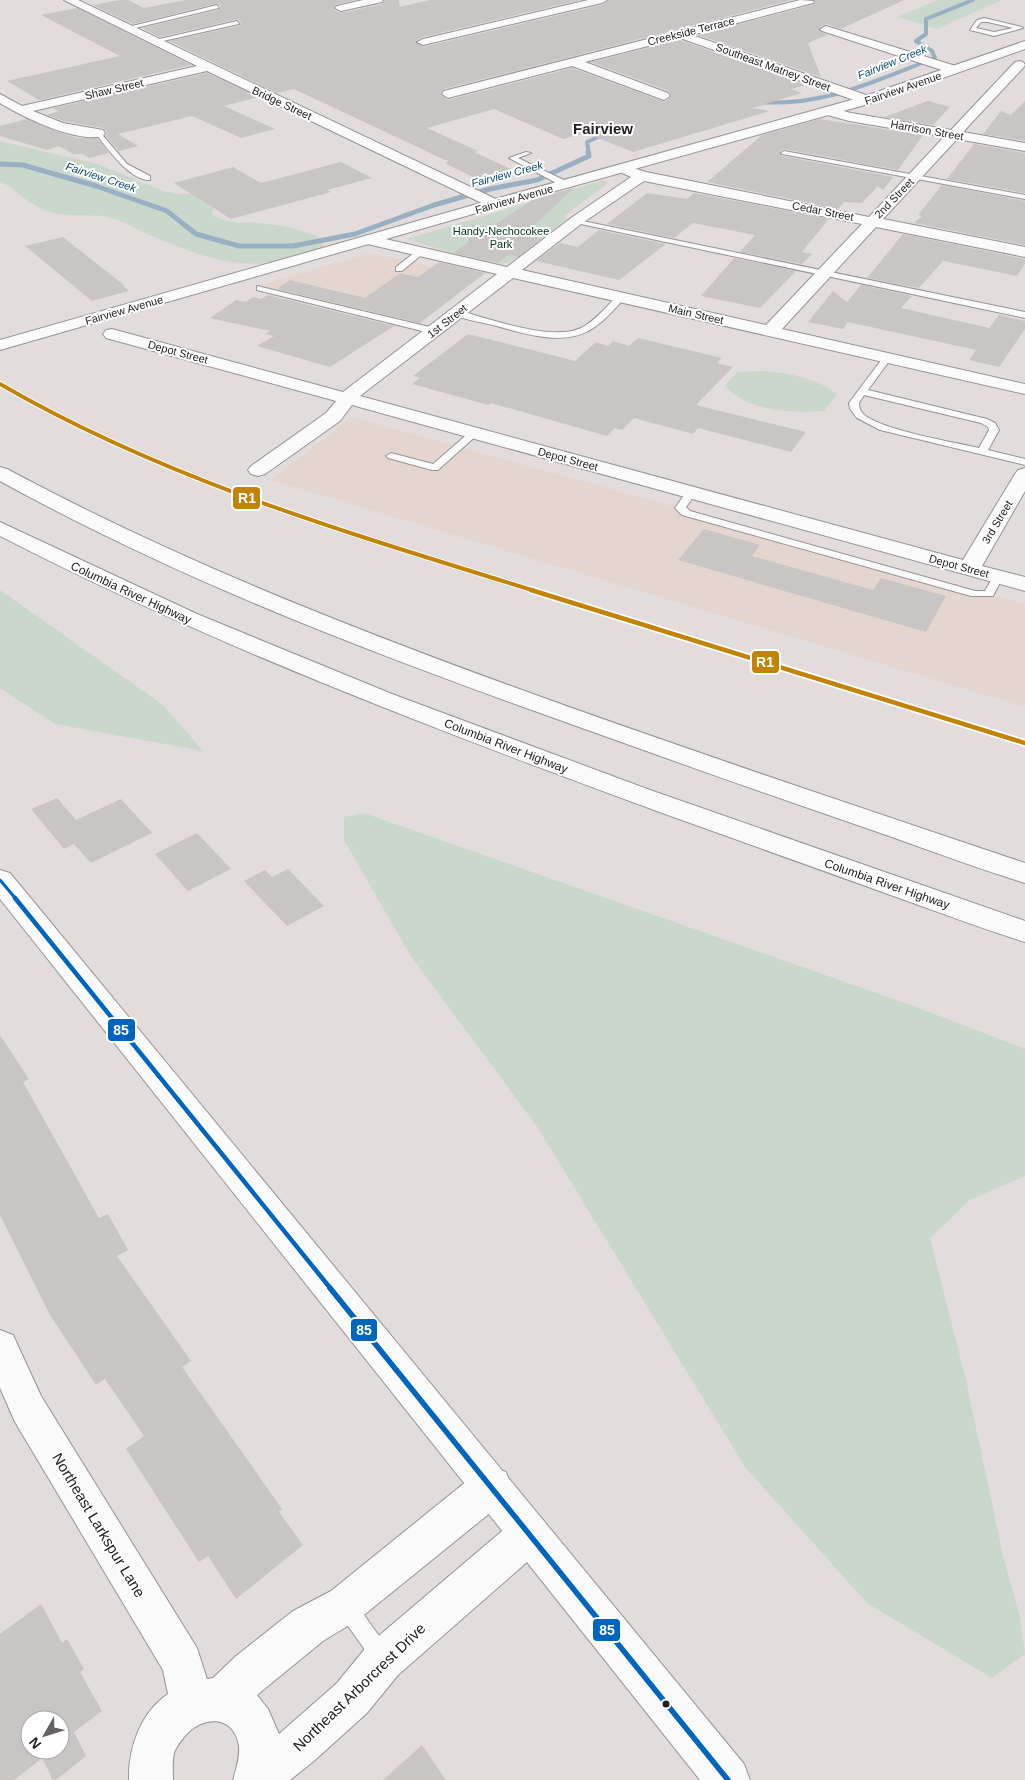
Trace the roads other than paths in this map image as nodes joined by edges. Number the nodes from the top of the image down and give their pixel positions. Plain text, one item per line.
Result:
1 (88, 0) edge
2 (378, 0) edge
3 (564, 0) edge
4 (602, 0) edge
5 (72, 1) edge
6 (809, 1) edge
7 (580, 5) junction
8 (217, 7) dead end
9 (341, 8) dead end
10 (237, 23) dead end
11 (127, 28) junction
12 (1023, 28) edge
13 (826, 30) dead end
14 (680, 34) junction
15 (154, 41) junction
16 (423, 42) dead end
17 (1024, 46) edge
18 (987, 58) junction
19 (573, 62) junction
20 (1022, 66) edge
21 (208, 67) junction
22 (955, 70) junction
23 (448, 94) dead end
24 (664, 96) dead end
25 (0, 98) edge
26 (861, 98) junction
27 (20, 110) junction
28 (829, 111) junction
29 (98, 133) joint
30 (953, 135) junction
31 (1025, 147) edge
32 (528, 153) dead end
33 (784, 153) dead end
34 (623, 168) junction
35 (642, 176) junction
36 (915, 177) junction
37 (146, 178) dead end
38 (559, 181) junction
39 (1025, 197) edge
40 (488, 201) junction
41 (576, 221) junction
42 (872, 221) junction
43 (368, 240) junction
44 (421, 252) junction
45 (1025, 252) edge
46 (399, 269) dead end
47 (510, 272) junction
48 (824, 273) junction
49 (260, 288) dead end
50 (621, 297) junction
51 (457, 313) junction
52 (1025, 315) edge
53 (434, 331) junction
54 (770, 331) junction
55 (112, 334) dead end
56 (0, 345) edge
57 (888, 358) junction
58 (380, 372) junction
59 (1025, 389) edge
60 (863, 392) junction
61 (346, 398) junction
62 (400, 413) junction
63 (474, 433) junction
64 (982, 452) junction
65 (391, 456) dead end
66 (258, 470) dead end
67 (1025, 472) edge
68 (0, 473) edge
69 (691, 493) junction
70 (0, 528) edge
71 (969, 569) junction
72 (998, 577) junction
73 (1025, 584) edge
74 (1025, 873) edge
75 (0, 880) edge
76 (1025, 932) edge
77 (0, 1347) edge
78 (492, 1486) junction
79 (530, 1534) junction
80 (345, 1605) junction
81 (383, 1660) junction
82 (207, 1702) junction
83 (151, 1780) edge
84 (255, 1780) edge
85 (728, 1780) edge

1 - 5 main road
2 - 9 main road
3 - 7 main road
4 - 7 main road
5 - 11 main road, Bridge Street
6 - 14 main road, Creekside Terrace
7 - 16 main road
8 - 11 lane
10 - 15 lane
11 - 15 main road, Bridge Street
12 - 12 lane
13 - 22 main road
14 - 19 main road, Creekside Terrace
14 - 26 main road, Southeast Matney Street
15 - 21 main road, Bridge Street
17 - 18 main road, Fairview Avenue
18 - 20 main road
18 - 22 main road, Fairview Avenue
19 - 23 main road, Creekside Terrace
19 - 24 main road
20 - 30 main road, 2nd Street
21 - 27 main road, Shaw Street
21 - 40 main road, Bridge Street
22 - 26 main road, Fairview Avenue
25 - 27 main road
26 - 28 main road, Fairview Avenue
27 - 29 main road
28 - 30 main road, Harrison Street
28 - 34 main road, Fairview Avenue
29 - 37 lane
30 - 31 main road, Harrison Street
30 - 36 main road, 2nd Street
32 - 38 lane
33 - 36 lane
34 - 35 main road, Cedar Street
34 - 38 main road, Fairview Avenue
35 - 41 main road, 1st Street
35 - 42 main road, Cedar Street
36 - 39 lane
36 - 42 main road, 2nd Street
38 - 40 main road, Fairview Avenue
40 - 43 main road, Fairview Avenue
41 - 47 main road, 1st Street
41 - 48 lane
42 - 45 main road, Cedar Street
42 - 48 main road, 2nd Street
43 - 44 main road, Main Street
43 - 56 main road, Fairview Avenue
44 - 46 lane
44 - 47 main road, Main Street
47 - 50 main road, Main Street
47 - 51 main road, 1st Street
48 - 52 lane
48 - 54 main road, 2nd Street
49 - 53 lane
50 - 51 lane
50 - 54 main road, Main Street
51 - 53 main road, 1st Street
53 - 58 main road, 1st Street
54 - 57 main road, Main Street
55 - 61 main road, Depot Street
57 - 59 main road, Main Street
57 - 60 lane
58 - 61 main road, 1st Street
58 - 62 main road
60 - 64 lane
60 - 64 lane
61 - 62 main road, Depot Street
61 - 66 main road, 1st Street
62 - 63 main road, Depot Street
63 - 65 lane
63 - 69 main road, Depot Street
64 - 67 lane
67 - 71 main road, 3rd Street
68 - 74 main road
69 - 71 main road, Depot Street
69 - 72 lane
70 - 76 main road, Columbia River Highway
71 - 72 main road, Depot Street
72 - 73 main road, Depot Street
75 - 78 main road
77 - 82 main road, Northeast Larkspur Lane
78 - 79 main road
78 - 80 main road
79 - 81 main road, Northeast Arborcrest Drive
79 - 85 main road
80 - 81 lane
80 - 82 main road
81 - 84 main road, Northeast Arborcrest Drive
82 - 83 main road
82 - 84 main road, Northeast Arborcrest Drive

